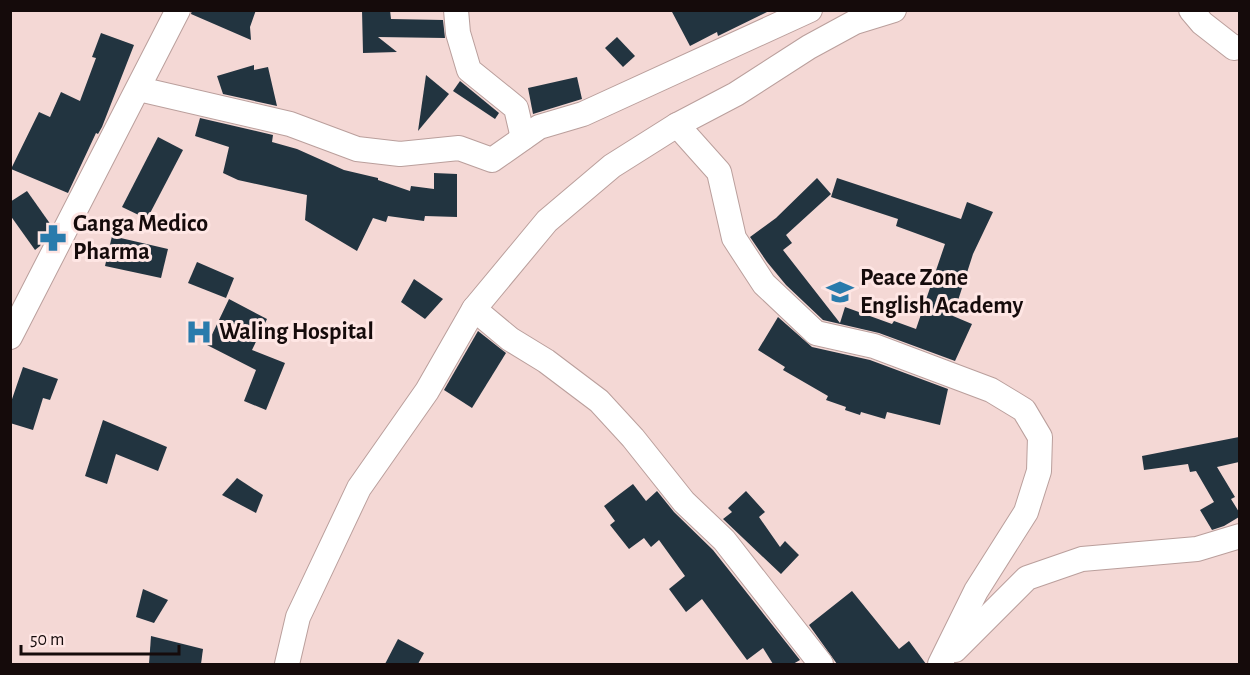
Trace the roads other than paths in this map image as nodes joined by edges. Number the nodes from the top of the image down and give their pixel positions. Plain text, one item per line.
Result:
1 (178, 10) edge
2 (456, 10) edge
3 (810, 10) edge
4 (894, 10) edge
5 (1191, 10) edge
6 (850, 16) edge
7 (1239, 47) edge
8 (139, 88) junction
9 (677, 125) junction
10 (523, 138) junction
11 (474, 309) junction
12 (10, 337) edge
13 (1239, 536) edge
14 (287, 664) edge
15 (821, 664) edge

1 - 8 street
2 - 10 street
3 - 10 street
4 - 6 street
5 - 7 street
6 - 9 street
8 - 10 street
8 - 12 street
9 - 11 street
9 - 13 street
11 - 14 street
11 - 15 street

